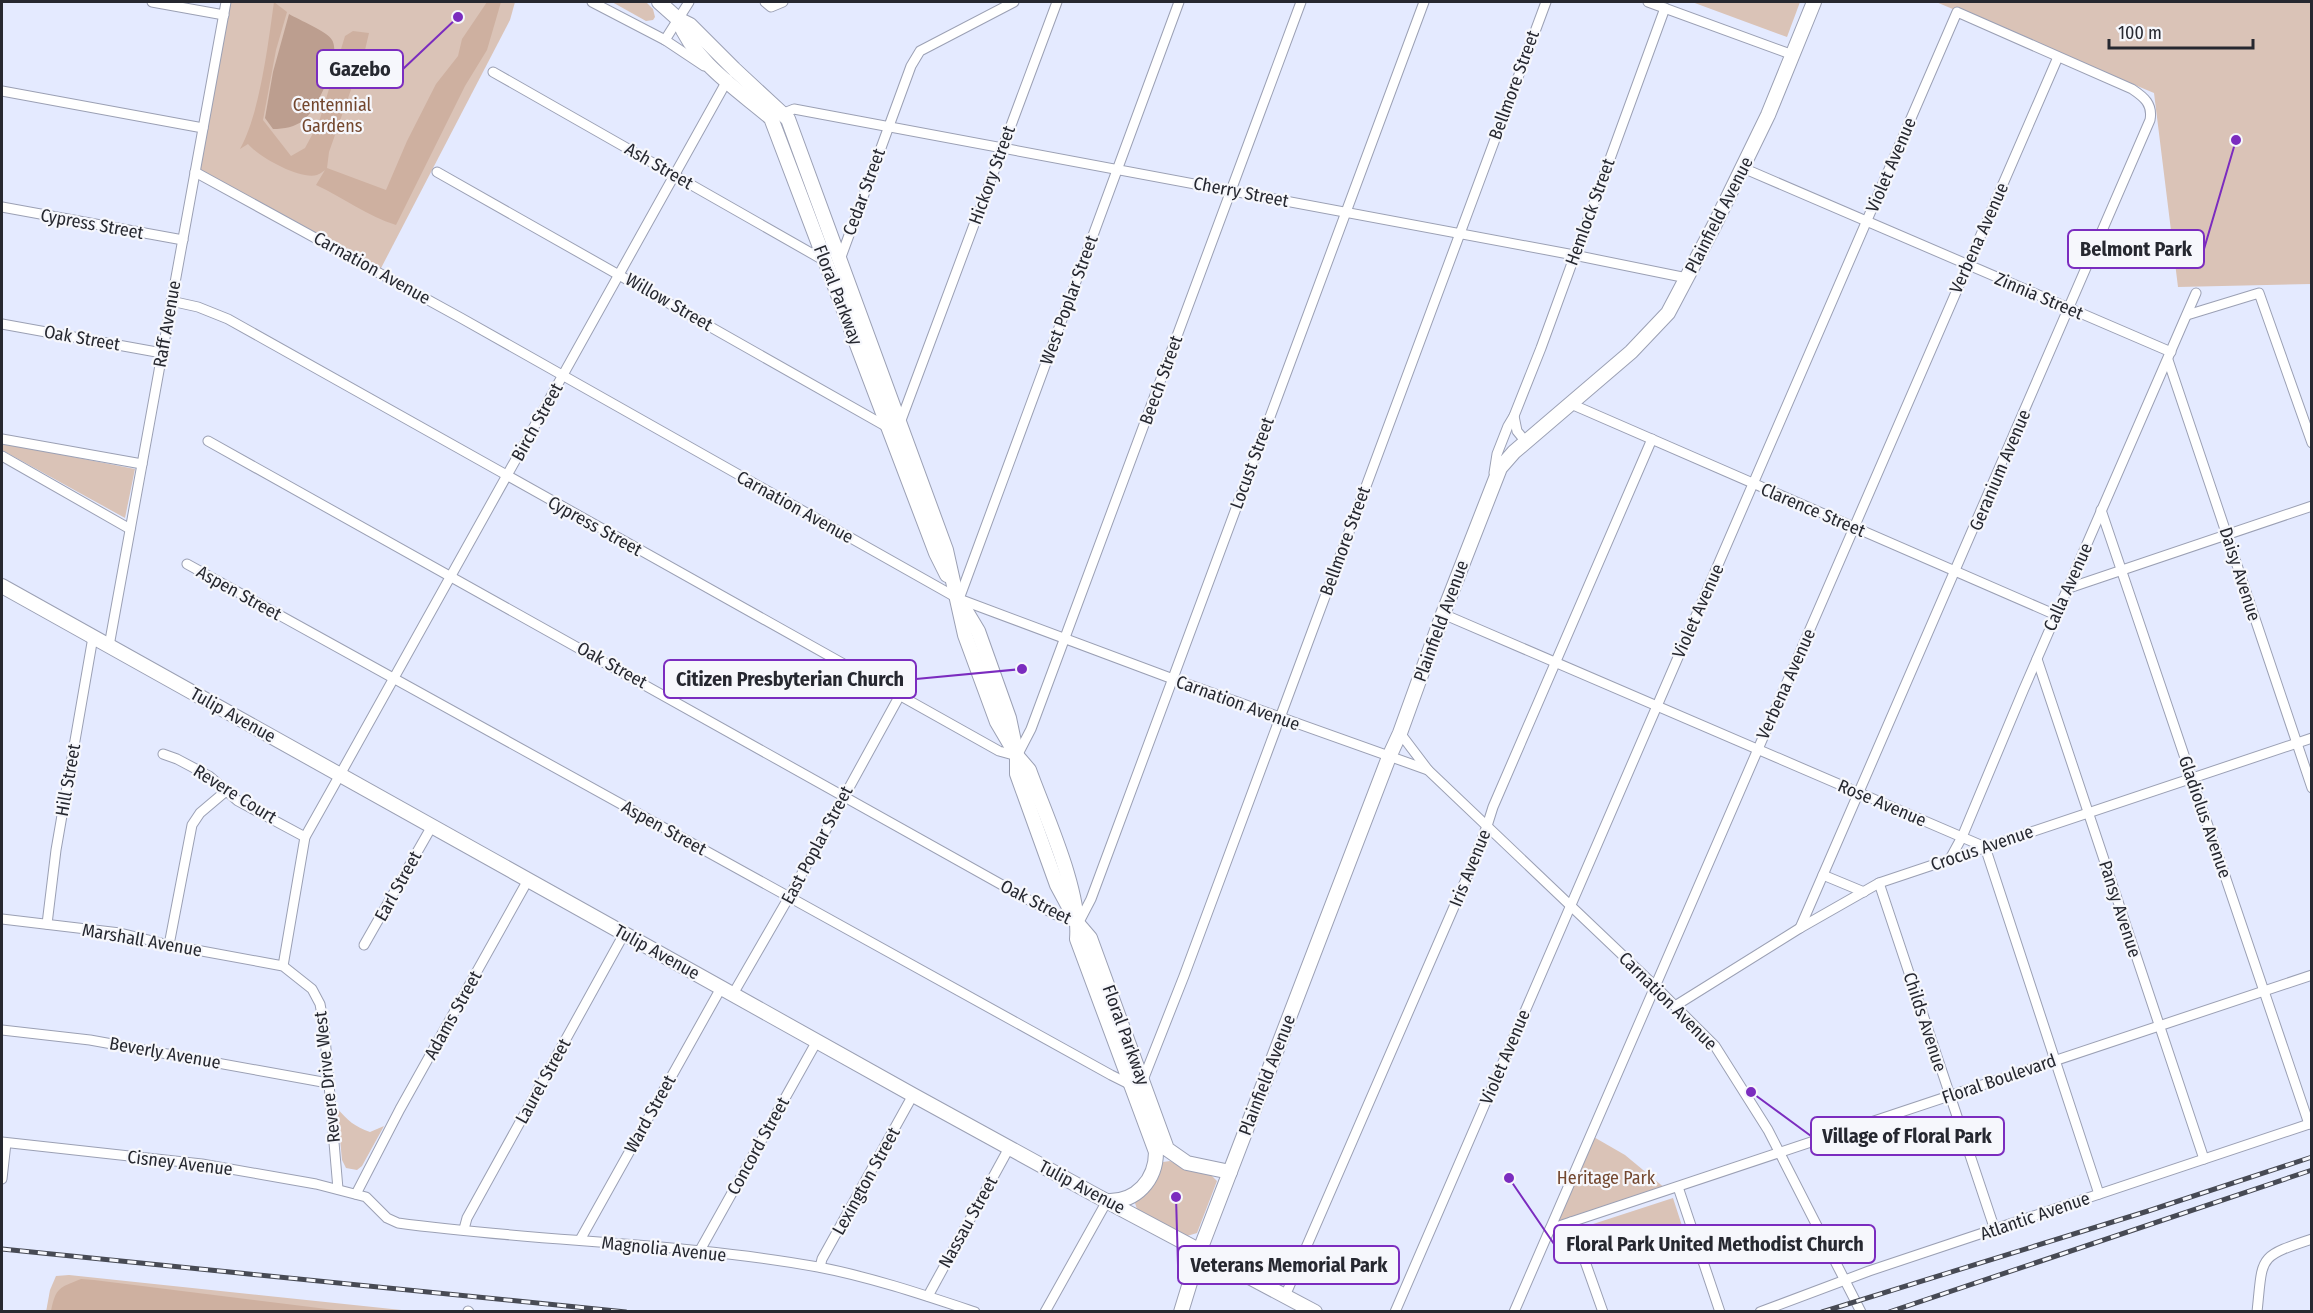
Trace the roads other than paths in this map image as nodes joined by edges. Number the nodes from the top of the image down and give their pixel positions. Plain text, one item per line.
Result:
1 (152, 2) edge
2 (226, 2) edge
3 (659, 2) edge
4 (689, 2) edge
5 (783, 2) edge
6 (1014, 2) edge
7 (1057, 2) edge
8 (1179, 2) edge
9 (1301, 2) edge
10 (1424, 2) edge
11 (1545, 2) edge
12 (1648, 2) edge
13 (1814, 2) edge
14 (597, 3) edge
15 (768, 4) edge
16 (1665, 8) junction
17 (224, 15) junction
18 (678, 19) junction
19 (665, 40) junction
20 (1793, 55) junction
21 (2058, 57) junction
22 (493, 72) dead end
23 (726, 75) junction
24 (2, 91) edge
25 (783, 113) junction
26 (888, 126) junction
27 (203, 128) junction
28 (1002, 148) junction
29 (1743, 168) junction
30 (1117, 169) junction
31 (195, 172) junction
32 (437, 172) dead end
33 (675, 175) junction
34 (1231, 190) junction
35 (2, 207) edge
36 (1346, 212) junction
37 (1866, 221) junction
38 (1460, 233) junction
39 (183, 240) junction
40 (1574, 255) junction
41 (841, 257) junction
42 (825, 261) junction
43 (1968, 265) junction
44 (620, 274) junction
45 (1687, 278) junction
46 (2196, 293) dead end
47 (171, 301) junction
48 (2069, 308) junction
49 (2187, 315) junction
50 (2, 324) edge
51 (858, 328) junction
52 (162, 353) junction
53 (2170, 356) junction
54 (563, 376) junction
55 (1571, 404) junction
56 (1514, 416) junction
57 (895, 426) junction
58 (2, 439) edge
59 (1652, 439) junction
60 (208, 441) dead end
61 (1526, 442) junction
62 (2312, 443) edge
63 (2, 456) edge
64 (142, 464) junction
65 (507, 477) junction
66 (1492, 483) junction
67 (1753, 484) junction
68 (2312, 506) edge
69 (2101, 510) junction
70 (1855, 527) junction
71 (130, 529) junction
72 (2227, 534) junction
73 (187, 564) dead end
74 (2123, 570) junction
75 (1956, 572) junction
76 (452, 576) junction
77 (2, 586) edge
78 (2069, 588) junction
79 (959, 599) junction
80 (1443, 614) junction
81 (2056, 615) junction
82 (93, 637) junction
83 (1065, 639) junction
84 (109, 646) junction
85 (2037, 659) junction
86 (1556, 662) junction
87 (393, 679) junction
88 (1173, 679) junction
89 (900, 695) junction
90 (1657, 705) junction
91 (1280, 717) junction
92 (1400, 733) junction
93 (2312, 738) edge
94 (2297, 743) junction
95 (1758, 749) junction
96 (163, 754) dead end
97 (1017, 756) junction
98 (1389, 757) junction
99 (1428, 770) junction
100 (340, 775) junction
101 (2192, 778) junction
102 (2312, 788) edge
103 (226, 791) junction
104 (1859, 793) junction
105 (843, 795) junction
106 (2088, 813) junction
107 (432, 826) junction
108 (1488, 826) junction
109 (305, 837) junction
110 (1962, 837) junction
111 (1985, 847) junction
112 (1950, 859) junction
113 (1823, 875) junction
114 (528, 880) junction
115 (1879, 883) junction
116 (1864, 892) junction
117 (789, 897) junction
118 (1570, 905) junction
119 (2, 919) edge
120 (47, 924) junction
121 (1078, 924) junction
122 (1800, 928) junction
123 (624, 934) junction
124 (169, 945) junction
125 (364, 945) dead end
126 (283, 966) junction
127 (2312, 975) edge
128 (1656, 987) junction
129 (727, 991) junction
130 (2264, 991) junction
131 (1676, 1006) junction
132 (2159, 1026) junction
133 (2, 1030) edge
134 (817, 1041) junction
135 (2055, 1061) junction
136 (1137, 1082) junction
137 (328, 1083) junction
138 (913, 1095) junction
139 (1950, 1096) junction
140 (2310, 1124) edge
141 (4, 1143) edge
142 (1009, 1148) junction
143 (1162, 1151) junction
144 (1780, 1152) junction
145 (2204, 1159) junction
146 (1230, 1172) junction
147 (2, 1179) edge
148 (1678, 1186) junction
149 (338, 1189) junction
150 (356, 1194) junction
151 (2099, 1194) junction
152 (1107, 1201) junction
153 (1572, 1222) junction
154 (464, 1229) junction
155 (1550, 1229) junction
156 (1995, 1230) junction
157 (2312, 1239) edge
158 (580, 1240) junction
159 (1200, 1250) junction
160 (699, 1252) junction
161 (820, 1267) junction
162 (1846, 1280) junction
163 (928, 1296) junction
164 (1285, 1296) junction
165 (975, 1311) edge
166 (1045, 1311) edge
167 (1181, 1311) edge
168 (1315, 1311) edge
169 (1395, 1311) edge
170 (1514, 1311) edge
171 (1603, 1311) edge
172 (1720, 1311) edge
173 (1760, 1311) edge
174 (1861, 1311) edge
175 (2257, 1311) edge

1 - 17 street
2 - 17 street, Raff Avenue
3 - 18 main road, Floral Parkway
4 - 18 street
5 - 15 street
6 - 26 street, Cedar Street
7 - 28 street, Hickory Street
8 - 30 street, West Poplar Street
9 - 34 street, Beech Street
10 - 36 street, Locust Street
11 - 38 street, Bellmore Street
12 - 16 street
13 - 20 main road, Plainfield Avenue
14 - 19 street
16 - 20 street
16 - 40 street, Hemlock Street
17 - 27 street, Raff Avenue
18 - 19 street
18 - 23 main road, Floral Parkway
19 - 23 street
20 - 29 main road, Plainfield Avenue
21 - 37 street, Violet Avenue
21 - 43 street, Verbena Avenue
21 - 48 street, Geranium Avenue
22 - 33 street, Ash Street
23 - 25 main road, Floral Parkway
23 - 33 street, Birch Street
24 - 27 street
25 - 26 street, Cherry Street
25 - 41 main road, Floral Parkway
25 - 42 main road, Floral Parkway
26 - 28 street, Cherry Street
26 - 41 street, Cedar Street
27 - 31 street, Raff Avenue
28 - 30 street, Cherry Street
28 - 57 street, Hickory Street
29 - 37 street, Zinnia Street
29 - 45 main road, Plainfield Avenue
30 - 34 street, Cherry Street
30 - 79 street, West Poplar Street
31 - 39 street, Raff Avenue
31 - 54 street, Carnation Avenue
32 - 44 street, Willow Street
33 - 42 street, Ash Street
33 - 44 street, Birch Street
34 - 36 street, Cherry Street
34 - 83 street, Beech Street
35 - 39 street, Cypress Street
36 - 38 street, Cherry Street
36 - 88 street, Locust Street
37 - 43 street, Zinnia Street
37 - 67 street, Violet Avenue
38 - 40 street, Cherry Street
38 - 91 street, Bellmore Street
39 - 47 street, Raff Avenue
40 - 45 street, Cherry Street
40 - 56 street, Hemlock Street
41 - 42 street
41 - 51 main road, Floral Parkway
42 - 51 main road, Floral Parkway
43 - 48 street, Zinnia Street
43 - 70 street, Verbena Avenue
44 - 54 street, Birch Street
44 - 57 street, Willow Street
45 - 55 main road, Plainfield Avenue
46 - 49 street, Calla Avenue
47 - 52 street, Raff Avenue
47 - 65 street, Cypress Street
48 - 53 street, Zinnia Street
48 - 75 street, Geranium Avenue
49 - 53 street, Calla Avenue
49 - 62 street
50 - 52 street, Oak Street
51 - 57 main road, Floral Parkway
52 - 64 street, Raff Avenue
53 - 69 street, Calla Avenue
53 - 72 street, Daisy Avenue
54 - 65 street, Birch Street
54 - 79 street, Carnation Avenue
55 - 59 street, Clarence Street
55 - 61 main road, Plainfield Avenue
56 - 61 street
56 - 66 street, Hemlock Street
57 - 79 main road, Floral Parkway
58 - 64 street
59 - 67 street, Clarence Street
59 - 86 street, Iris Avenue
60 - 76 street, Oak Street
61 - 66 main road, Plainfield Avenue
63 - 71 street
64 - 71 street, Raff Avenue
65 - 76 street, Birch Street
65 - 89 street, Cypress Street
66 - 80 main road, Plainfield Avenue
67 - 70 street, Clarence Street
67 - 90 street, Violet Avenue
68 - 72 street
69 - 74 street, Gladiolus Avenue
69 - 78 street, Calla Avenue
70 - 75 street, Clarence Street
70 - 95 street, Verbena Avenue
71 - 84 street, Raff Avenue
72 - 74 street
72 - 94 street, Daisy Avenue
73 - 87 street, Aspen Street
74 - 78 street
74 - 101 street, Gladiolus Avenue
75 - 81 street, Clarence Street
75 - 104 street, Geranium Avenue
76 - 87 street, Birch Street
76 - 105 street, Oak Street
77 - 82 main road, Tulip Avenue
78 - 81 street, Calla Avenue
79 - 83 street, Carnation Avenue
79 - 97 main road, Floral Parkway
80 - 86 street, Rose Avenue
80 - 92 main road, Plainfield Avenue
81 - 85 street, Calla Avenue
82 - 84 main road, Tulip Avenue
82 - 120 street, Hill Street
83 - 88 street, Carnation Avenue
83 - 97 street, Beech Street
84 - 100 main road, Tulip Avenue
85 - 106 street, Pansy Avenue
85 - 110 street, Calla Avenue
86 - 90 street, Rose Avenue
86 - 108 street, Iris Avenue
87 - 100 street, Birch Street
87 - 117 street, Aspen Street
88 - 91 street, Carnation Avenue
88 - 121 street, Locust Street
89 - 97 street, Cypress Street
89 - 105 street, East Poplar Street
90 - 95 street, Rose Avenue
90 - 118 street, Violet Avenue
91 - 98 street, Carnation Avenue
91 - 136 street, Bellmore Street
92 - 98 main road, Plainfield Avenue
92 - 99 street, Carnation Avenue
93 - 94 street, Crocus Avenue
94 - 101 street, Crocus Avenue
94 - 102 street, Daisy Avenue
95 - 104 street, Rose Avenue
95 - 128 street, Verbena Avenue
96 - 103 street, Revere Court
97 - 121 main road, Floral Parkway
98 - 99 street, Carnation Avenue
98 - 146 main road, Plainfield Avenue
99 - 108 street, Carnation Avenue
100 - 107 main road, Tulip Avenue
100 - 109 street
101 - 106 street, Crocus Avenue
101 - 130 street, Gladiolus Avenue
103 - 109 street, Revere Court
103 - 124 street
104 - 110 street, Rose Avenue
104 - 113 street, Geranium Avenue
105 - 117 street, East Poplar Street
105 - 121 street, Oak Street
106 - 111 street, Crocus Avenue
106 - 132 street, Pansy Avenue
107 - 114 main road, Tulip Avenue
107 - 125 street, Earl Street
108 - 118 street, Carnation Avenue
108 - 164 street, Iris Avenue
109 - 126 street
110 - 111 street, Rose Avenue
110 - 112 street, Calla Avenue
111 - 112 street, Crocus Avenue
111 - 135 street
112 - 115 street, Crocus Avenue
113 - 116 street
113 - 122 street, Geranium Avenue
114 - 123 main road, Tulip Avenue
114 - 150 street, Adams Street
115 - 116 street, Crocus Avenue
115 - 139 street, Childs Avenue
116 - 122 street, Crocus Avenue
117 - 129 street, East Poplar Street
117 - 136 street, Aspen Street
118 - 128 street, Carnation Avenue
118 - 169 street, Violet Avenue
119 - 120 street, Marshall Avenue
120 - 124 street, Marshall Avenue
121 - 136 main road, Floral Parkway
122 - 131 street, Crocus Avenue
123 - 129 main road, Tulip Avenue
123 - 154 street, Laurel Street
124 - 126 street, Marshall Avenue
126 - 137 street, Revere Drive West
127 - 130 street, Floral Boulevard
128 - 131 street, Carnation Avenue
128 - 155 street, Verbena Avenue
129 - 134 main road, Tulip Avenue
129 - 158 street, Ward Street
130 - 132 street, Floral Boulevard
130 - 140 street, Gladiolus Avenue
131 - 144 street, Carnation Avenue
132 - 135 street, Floral Boulevard
132 - 145 street, Pansy Avenue
133 - 137 street, Beverly Avenue
134 - 138 main road, Tulip Avenue
134 - 160 street, Concord Street
135 - 139 street, Floral Boulevard
135 - 151 street
136 - 143 main road, Floral Parkway
137 - 149 street, Revere Drive West
138 - 142 main road, Tulip Avenue
138 - 161 street, Lexington Street
139 - 144 street, Floral Boulevard
139 - 156 street, Childs Avenue
140 - 145 street, Atlantic Avenue
141 - 147 street
141 - 149 street, Cisney Avenue
142 - 152 main road, Tulip Avenue
142 - 163 street, Nassau Street
143 - 146 main road
143 - 152 main road
144 - 148 street, Floral Boulevard
144 - 162 street, Carnation Avenue
145 - 151 street, Atlantic Avenue
146 - 159 main road, Plainfield Avenue
148 - 153 street, Floral Boulevard
148 - 172 street
149 - 150 street, Cisney Avenue
150 - 154 street, Magnolia Avenue
151 - 156 street, Atlantic Avenue
152 - 159 main road, Tulip Avenue
152 - 166 street
153 - 155 street, Floral Boulevard
153 - 171 street
154 - 158 street, Magnolia Avenue
155 - 170 street, Verbena Avenue
156 - 162 street, Atlantic Avenue
157 - 175 street
158 - 160 street, Magnolia Avenue
159 - 164 main road, Tulip Avenue
159 - 167 main road, Plainfield Avenue
160 - 161 street, Magnolia Avenue
161 - 163 street, Magnolia Avenue
162 - 173 street, Atlantic Avenue
162 - 174 street, Carnation Avenue
163 - 165 street, Magnolia Avenue
164 - 168 main road, Tulip Avenue

